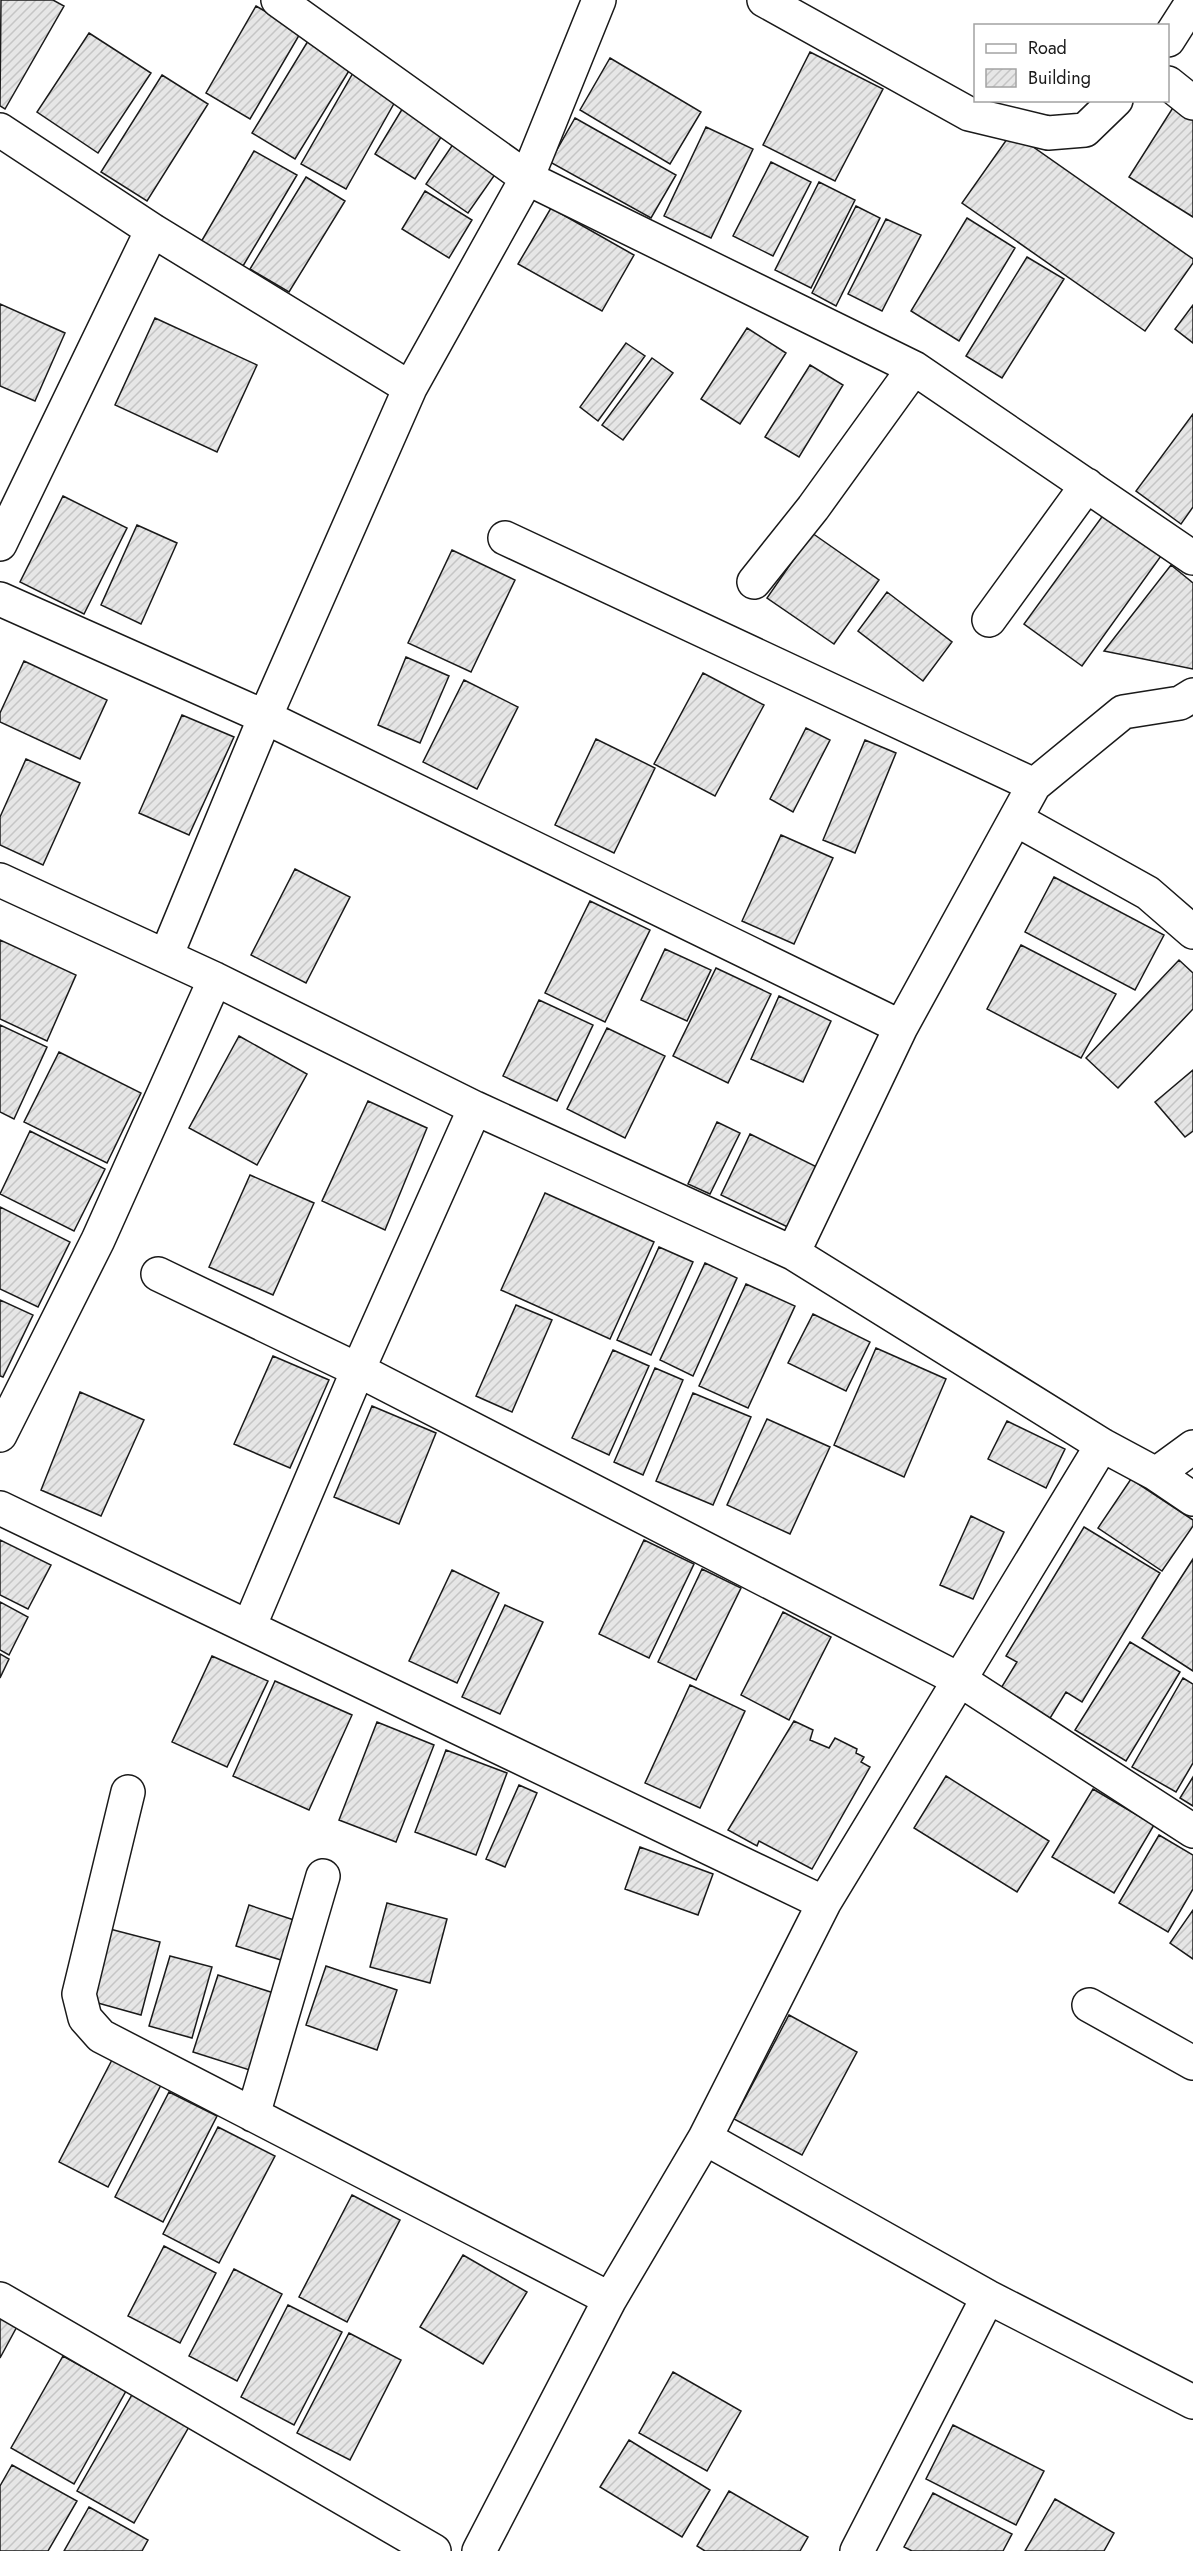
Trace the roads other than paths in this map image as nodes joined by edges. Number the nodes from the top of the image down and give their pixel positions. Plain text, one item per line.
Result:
1 (278, 0) edge
2 (599, 0) edge
3 (764, 0) edge
4 (1193, 2) edge
5 (1169, 37) edge
6 (1169, 85) edge
7 (1114, 102) edge
8 (1193, 103) edge
9 (0, 129) edge
10 (527, 178) junction
11 (152, 230) junction
12 (914, 368) junction
13 (410, 388) junction
14 (1087, 485) junction
15 (505, 538) dead end
16 (0, 544) edge
17 (1193, 558) edge
18 (754, 582) dead end
19 (0, 599) edge
20 (989, 620) dead end
21 (1193, 695) edge
22 (265, 717) junction
23 (1034, 785) junction
24 (1017, 820) junction
25 (0, 880) edge
26 (1193, 932) edge
27 (166, 956) junction
28 (215, 979) junction
29 (902, 1027) junction
30 (475, 1108) junction
31 (792, 1253) junction
32 (158, 1274) dead end
33 (358, 1370) junction
34 (0, 1435) edge
35 (1102, 1445) junction
36 (1193, 1447) edge
37 (1156, 1474) junction
38 (1193, 1499) edge
39 (0, 1508) edge
40 (249, 1627) junction
41 (960, 1680) junction
42 (128, 1792) dead end
43 (1193, 1831) edge
44 (322, 1876) dead end
45 (824, 1903) junction
46 (1089, 2006) dead end
47 (1193, 2062) edge
48 (253, 2115) junction
49 (705, 2138) junction
50 (988, 2297) junction
51 (0, 2299) edge
52 (610, 2299) junction
53 (1193, 2402) edge
54 (487, 2548) edge
55 (434, 2551) edge
56 (857, 2551) edge

1 - 10 street
2 - 10 street
3 - 7 street
4 - 5 street
6 - 8 street
9 - 11 street
10 - 12 street
10 - 13 street
11 - 13 street
11 - 16 street
12 - 14 street
12 - 18 street
13 - 22 street
14 - 17 street
14 - 20 street
15 - 23 street
19 - 22 street
21 - 23 street
22 - 27 street
22 - 29 street
23 - 24 street
24 - 26 street
24 - 29 street
25 - 27 street
27 - 28 street
28 - 30 street
28 - 34 street
29 - 31 street
30 - 31 street
30 - 33 street
31 - 35 street
32 - 33 street
33 - 40 street
33 - 41 street
35 - 37 street
35 - 41 street
36 - 37 street
37 - 38 street
39 - 40 street
40 - 45 street
41 - 43 street
41 - 45 street
42 - 48 street
44 - 48 street
45 - 49 street
46 - 47 street
48 - 52 street
49 - 50 street
49 - 52 street
50 - 53 street
50 - 56 street
51 - 55 street
52 - 54 street

